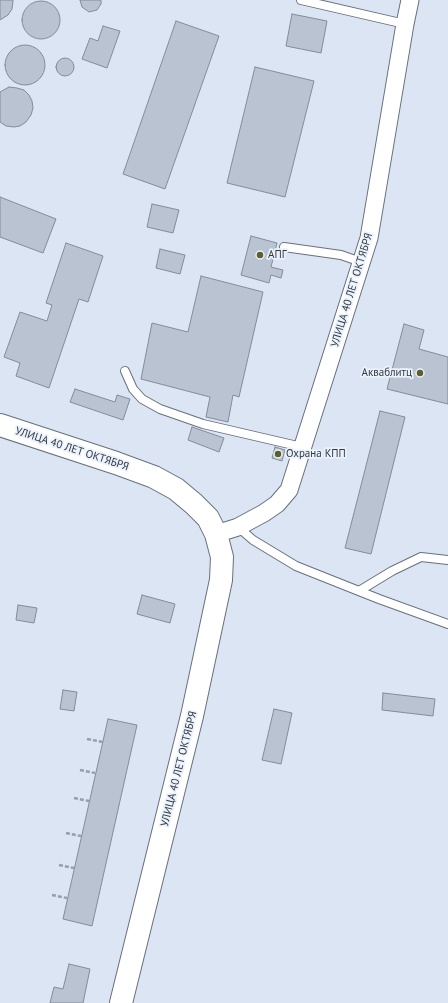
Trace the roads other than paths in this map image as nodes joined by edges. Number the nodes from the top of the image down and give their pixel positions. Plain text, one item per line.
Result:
1 (301, 0) edge
2 (410, 0) edge
3 (405, 24) junction
4 (284, 247) dead end
5 (361, 262) junction
6 (125, 371) dead end
7 (0, 425) edge
8 (302, 447) junction
9 (238, 527) junction
10 (216, 534) junction
11 (448, 560) edge
12 (358, 591) junction
13 (448, 624) edge
14 (121, 1003) edge

1 - 3 lane
2 - 3 street, УЛИЦА 40 ЛЕТ ОКТЯБРЯ
3 - 5 street, УЛИЦА 40 ЛЕТ ОКТЯБРЯ
4 - 5 lane
5 - 8 street, УЛИЦА 40 ЛЕТ ОКТЯБРЯ
6 - 8 lane
7 - 10 street, УЛИЦА 40 ЛЕТ ОКТЯБРЯ
8 - 9 street, УЛИЦА 40 ЛЕТ ОКТЯБРЯ
9 - 10 street, УЛИЦА 40 ЛЕТ ОКТЯБРЯ
9 - 12 lane
10 - 14 street, УЛИЦА 40 ЛЕТ ОКТЯБРЯ
11 - 12 lane
12 - 13 lane

